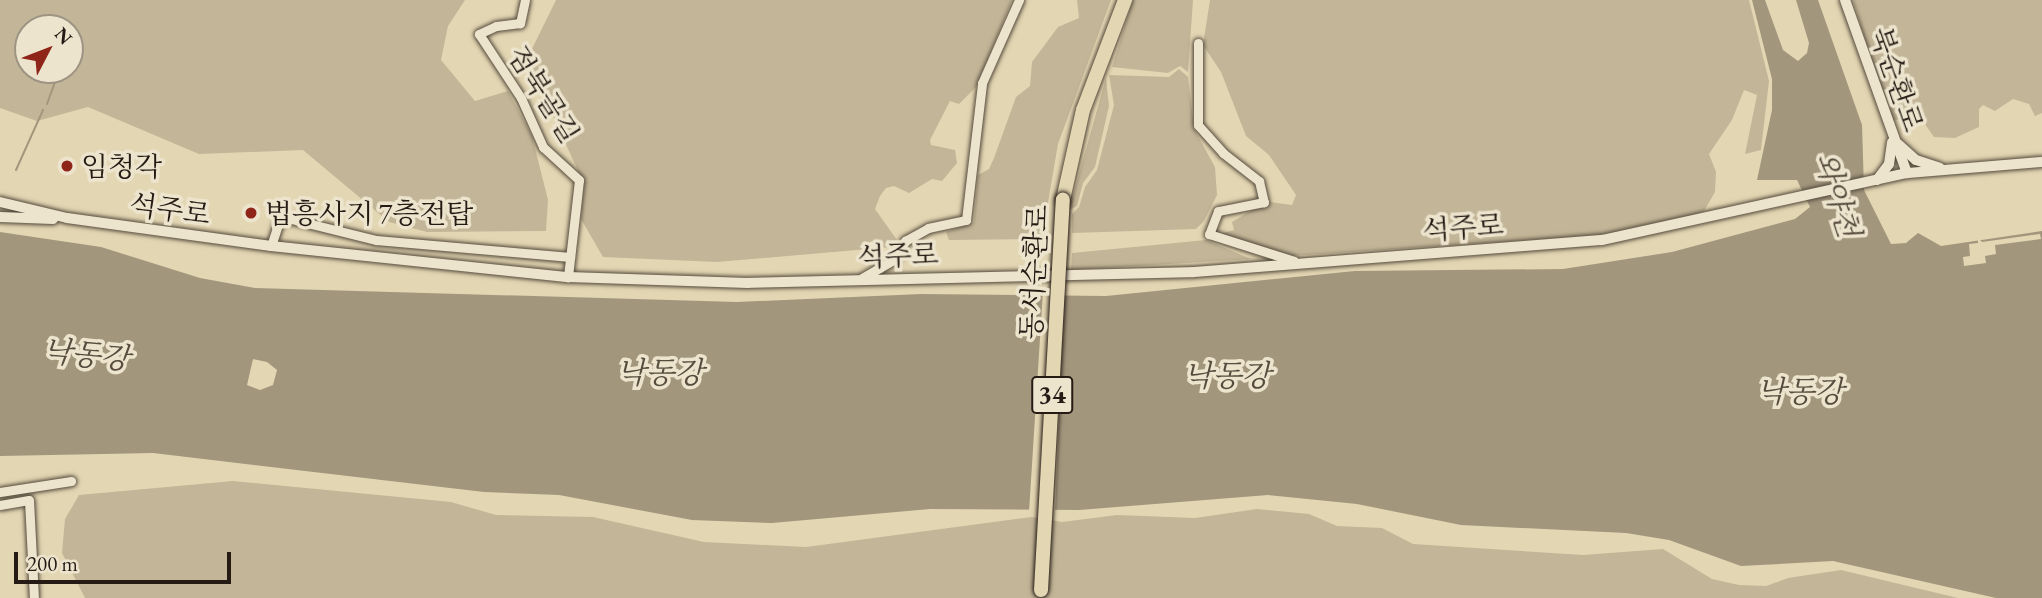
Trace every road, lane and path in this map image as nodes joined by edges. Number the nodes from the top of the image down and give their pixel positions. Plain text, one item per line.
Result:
1 (525, 0) edge
2 (1019, 0) edge
3 (1116, 0) edge
4 (1125, 0) edge
5 (1845, 0) edge
6 (1198, 43) dead end
7 (1892, 136) junction
8 (2042, 162) edge
9 (1941, 169) junction
10 (1907, 173) junction
11 (1877, 180) junction
12 (1059, 198) junction
13 (0, 202) edge
14 (0, 217) edge
15 (67, 218) junction
16 (271, 246) junction
17 (570, 257) junction
18 (1294, 261) junction
19 (568, 277) junction
20 (862, 278) junction
21 (71, 481) dead end
22 (20, 488) junction
23 (0, 492) edge
24 (11, 500) junction
25 (0, 505) edge
26 (1038, 591) edge
27 (34, 598) edge

1 - 17 street, 점북골길
2 - 20 street
3 - 12 highway, 동서순환로 / 34
4 - 12 highway, 동서순환로 / 34
5 - 7 street, 북순환로
6 - 18 street
7 - 9 street
7 - 10 street, 북순환로
7 - 11 street
8 - 9 street
9 - 10 street
10 - 11 street
11 - 18 street, 석주로
12 - 26 highway, 동서순환로 / 34, bridge
13 - 15 street, 석주로
14 - 15 street
15 - 16 street, 석주로
16 - 17 street
16 - 19 street, 석주로
17 - 19 street, 점북골길
18 - 20 street, 석주로
19 - 20 street, 석주로
21 - 22 street
22 - 23 street
22 - 24 street
24 - 25 street
24 - 27 street

